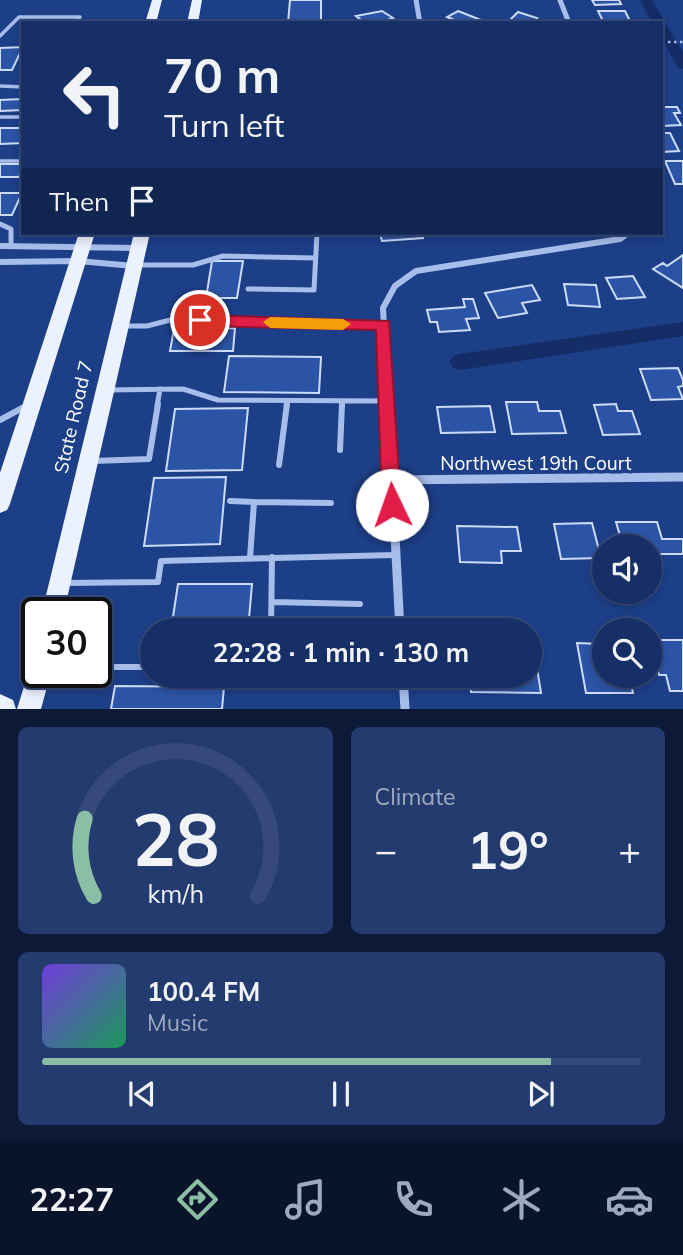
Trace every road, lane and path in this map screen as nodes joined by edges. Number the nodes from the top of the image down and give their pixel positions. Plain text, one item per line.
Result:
1 (157, 0) edge
2 (197, 0) edge
3 (416, 0) edge
4 (560, 0) edge
5 (78, 21) edge
6 (151, 21) edge
7 (192, 21) edge
8 (420, 21) edge
9 (568, 21) edge
10 (0, 36) edge
11 (663, 42) edge
12 (683, 42) edge
13 (0, 86) edge
14 (21, 87) edge
15 (0, 117) edge
16 (21, 117) edge
17 (0, 161) edge
18 (21, 161) edge
19 (0, 224) edge
20 (242, 235) edge
21 (317, 235) edge
22 (625, 235) edge
23 (139, 245) edge
24 (0, 246) edge
25 (11, 246) junction
26 (82, 247) edge
27 (315, 258) junction
28 (0, 262) edge
29 (248, 289) dead end
30 (384, 324) junction
31 (120, 326) junction
32 (160, 389) junction
33 (104, 390) junction
34 (287, 401) junction
35 (342, 401) junction
36 (387, 401) junction
37 (32, 402) junction
38 (0, 421) edge
39 (340, 450) dead end
40 (88, 461) junction
41 (279, 465) dead end
42 (683, 477) edge
43 (390, 480) junction
44 (230, 501) dead end
45 (254, 502) junction
46 (331, 503) dead end
47 (0, 504) edge
48 (395, 555) junction
49 (250, 558) junction
50 (272, 558) junction
51 (58, 583) junction
52 (56, 597) edge
53 (272, 602) junction
54 (360, 604) dead end
55 (271, 618) edge
56 (399, 618) edge
57 (112, 667) edge
58 (140, 667) edge
59 (35, 688) edge
60 (404, 688) edge
61 (29, 709) edge
62 (405, 709) edge

1 - 6 main road
2 - 7 main road
3 - 8 street
4 - 9 street
5 - 10 lane
11 - 12 path
13 - 14 lane
15 - 16 lane
17 - 18 lane
19 - 25 lane
20 - 23 lane
21 - 27 lane
22 - 30 street
23 - 26 street
23 - 26 street
23 - 27 lane
23 - 31 main road, State Road 7
24 - 25 street
25 - 26 street
26 - 28 street
26 - 37 main road, State Road 7
27 - 29 lane
30 - 31 lane
30 - 36 street
31 - 33 main road, State Road 7
32 - 33 lane
32 - 34 lane
32 - 40 lane
33 - 40 main road, State Road 7
34 - 35 lane
34 - 41 lane
35 - 36 lane
35 - 39 lane
36 - 43 street
37 - 38 lane
37 - 47 main road, State Road 7
40 - 51 main road, State Road 7
42 - 43 street, Northwest 19th Court
43 - 48 street
44 - 45 lane
45 - 46 lane
45 - 49 lane
48 - 50 lane
48 - 56 street
49 - 50 lane
49 - 51 lane
50 - 53 lane
51 - 52 main road, State Road 7
53 - 54 lane
53 - 55 lane
57 - 58 lane
59 - 61 main road
60 - 62 street

